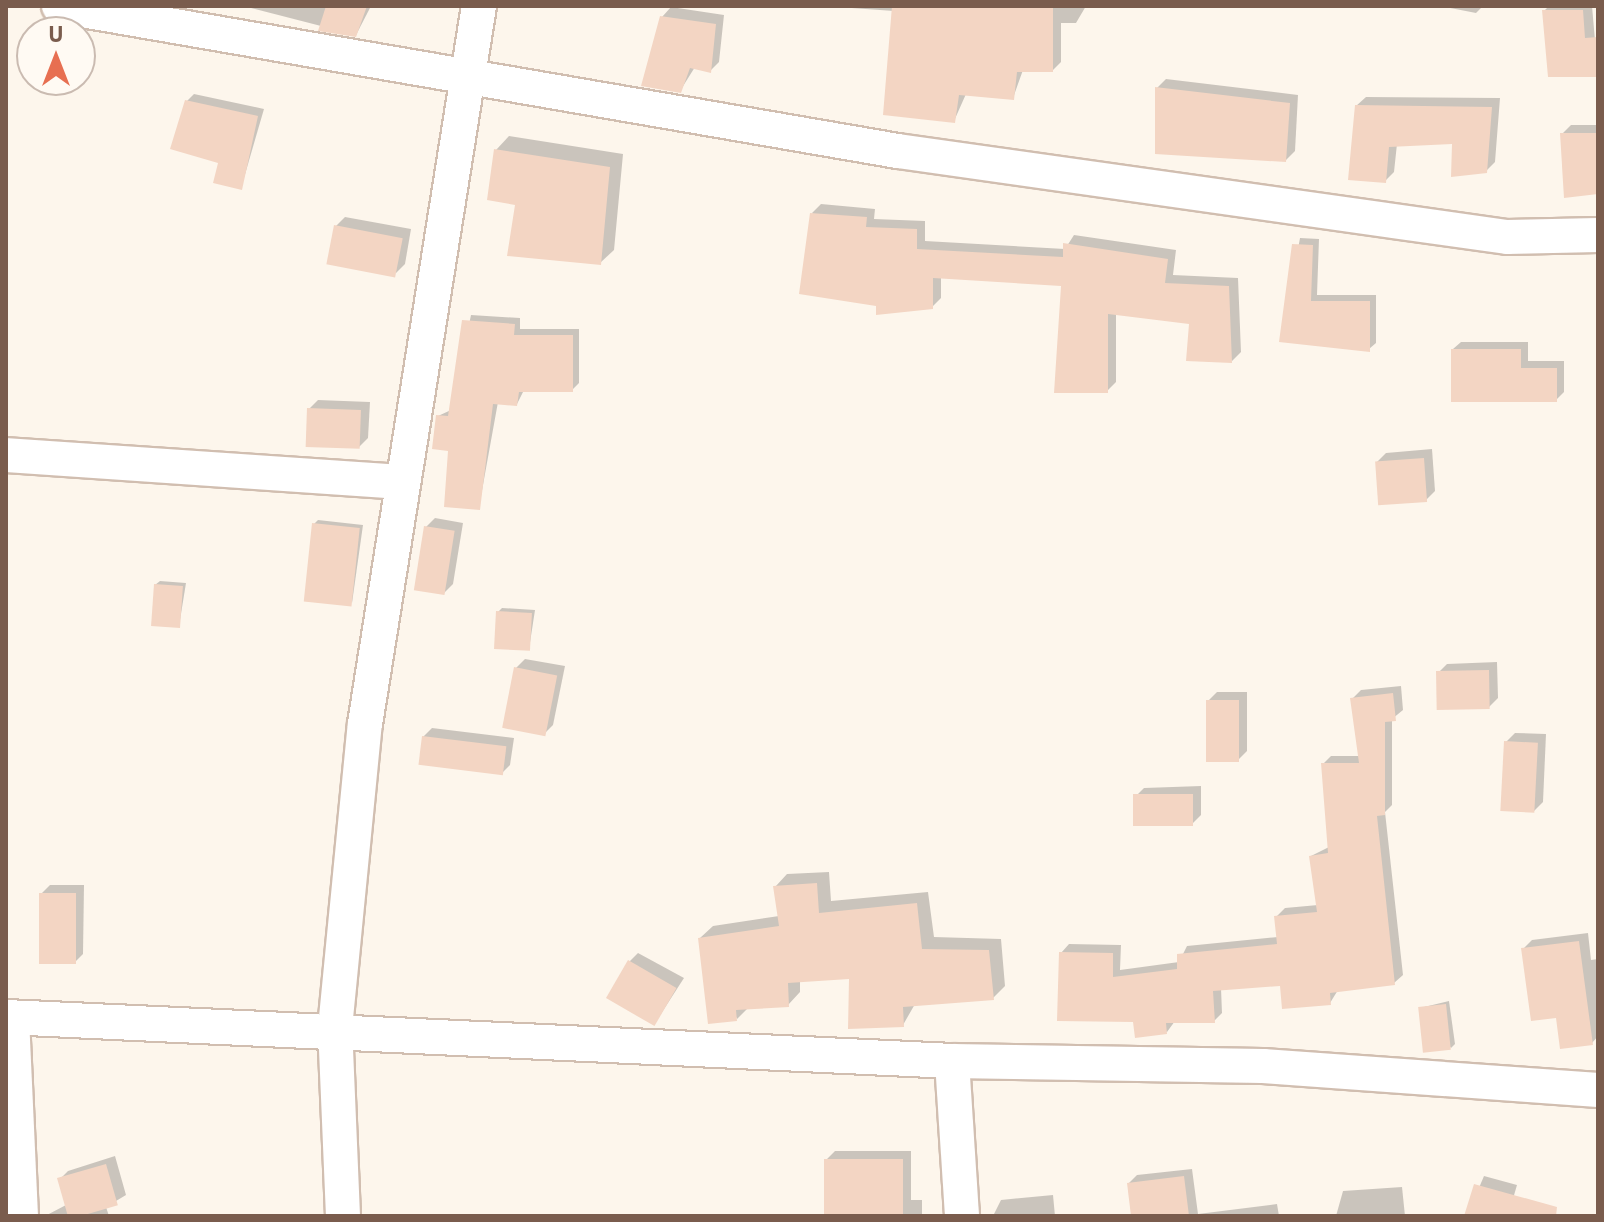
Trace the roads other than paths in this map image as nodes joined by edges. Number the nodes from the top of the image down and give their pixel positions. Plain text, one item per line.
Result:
1 (59, 6) edge
2 (479, 6) edge
3 (465, 75) junction
4 (1598, 235) edge
5 (6, 455) edge
6 (403, 482) junction
7 (9, 1018) edge
8 (335, 1028) junction
9 (952, 1061) junction
10 (1598, 1090) edge
11 (21, 1216) edge
12 (343, 1216) edge
13 (962, 1216) edge

1 - 3 street
2 - 3 street
3 - 4 street
3 - 6 street
5 - 6 street
6 - 8 street
7 - 8 street
7 - 11 street
8 - 9 street
8 - 12 street
9 - 10 street
9 - 13 street

